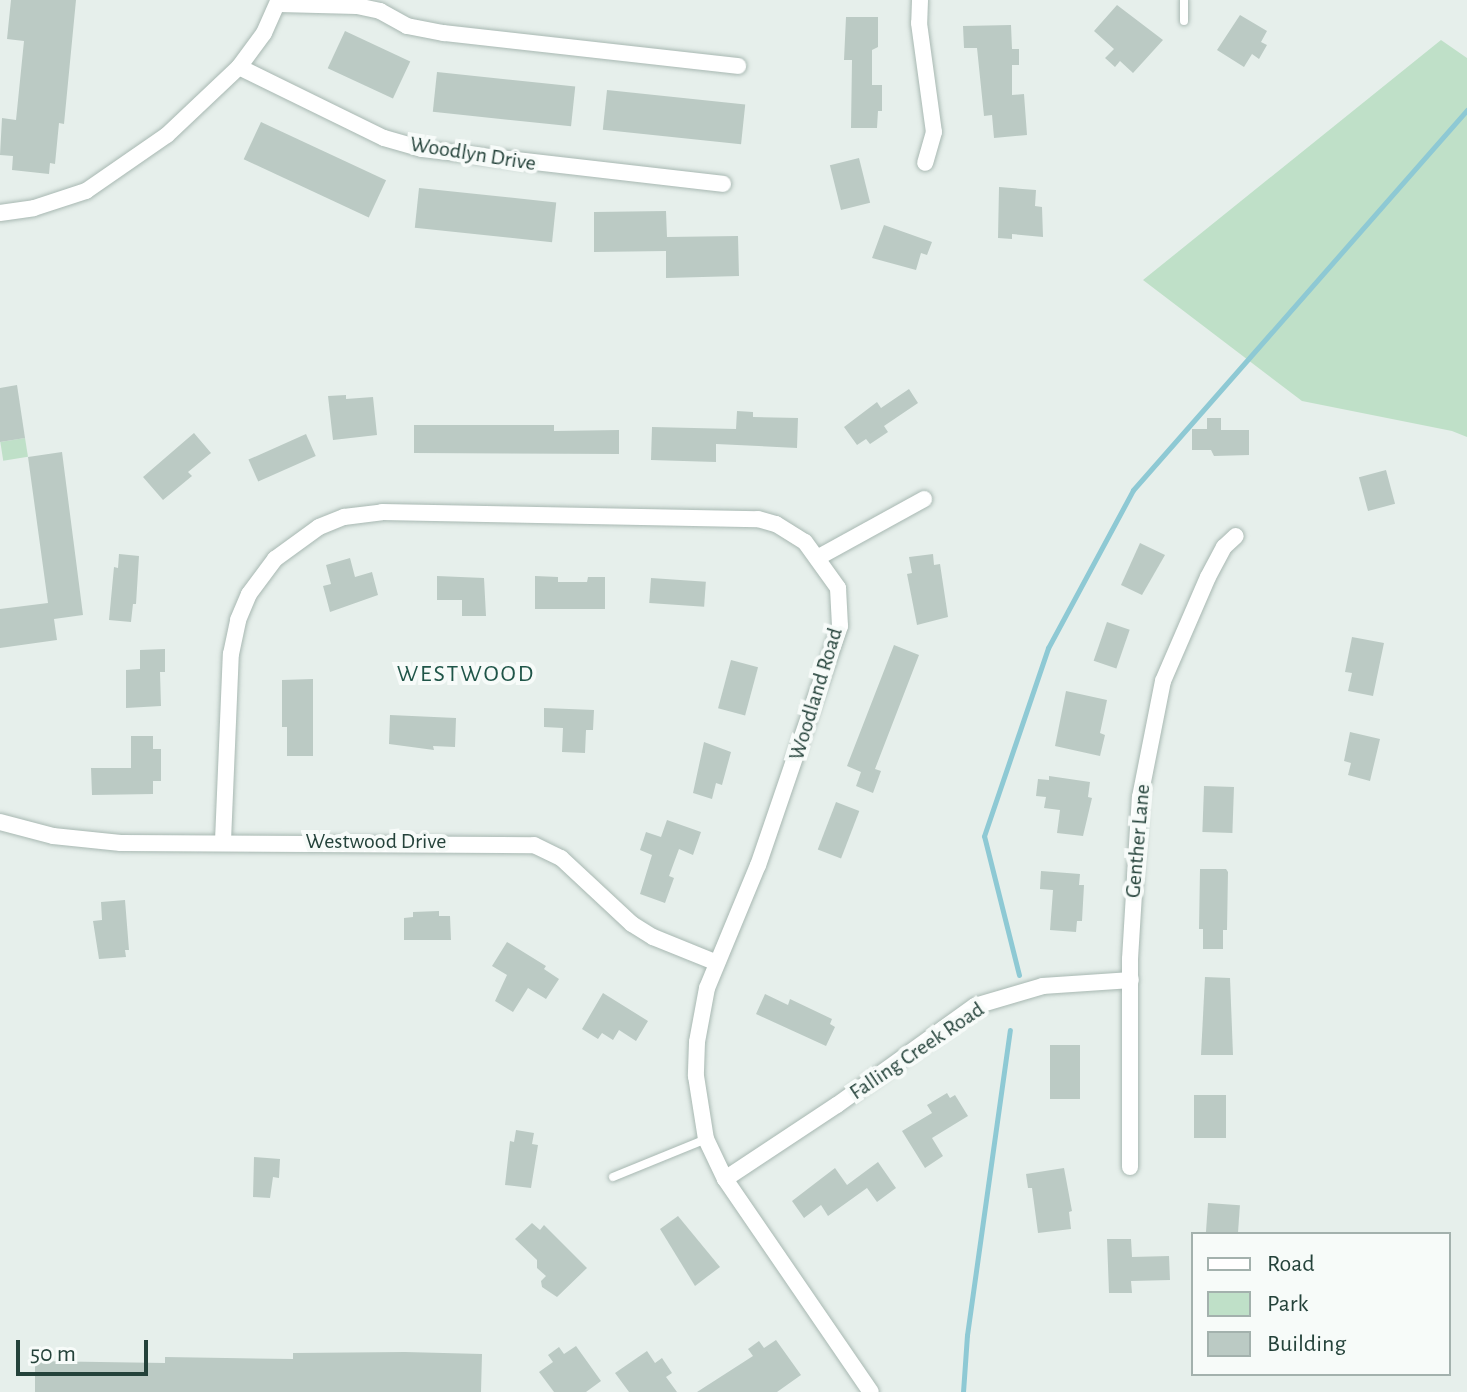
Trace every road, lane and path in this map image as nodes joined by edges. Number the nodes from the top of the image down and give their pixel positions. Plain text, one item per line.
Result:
1 (920, 0) edge
2 (1184, 0) edge
3 (279, 2) edge
4 (383, 6) edge
5 (1184, 21) dead end
6 (738, 66) dead end
7 (239, 67) junction
8 (925, 163) dead end
9 (723, 184) dead end
10 (0, 213) edge
11 (924, 499) dead end
12 (1236, 536) dead end
13 (819, 557) junction
14 (0, 822) edge
15 (223, 841) junction
16 (717, 963) junction
17 (1131, 980) junction
18 (706, 1139) junction
19 (1130, 1167) dead end
20 (613, 1177) dead end
21 (725, 1179) junction
22 (867, 1391) edge

1 - 8 street
2 - 5 lane
3 - 4 street
3 - 7 street
4 - 6 street
7 - 9 street, Woodlyn Drive
7 - 10 street
11 - 13 street
12 - 17 street, Genther Lane
13 - 15 street, Woodland Road
13 - 16 street, Woodland Road
14 - 15 street, Westwood Drive
15 - 16 street, Westwood Drive
16 - 18 street, Woodland Road
17 - 19 street, Genther Lane
17 - 21 street, Falling Creek Road
18 - 20 lane
18 - 21 street, Woodland Road
21 - 22 street, Woodland Road

